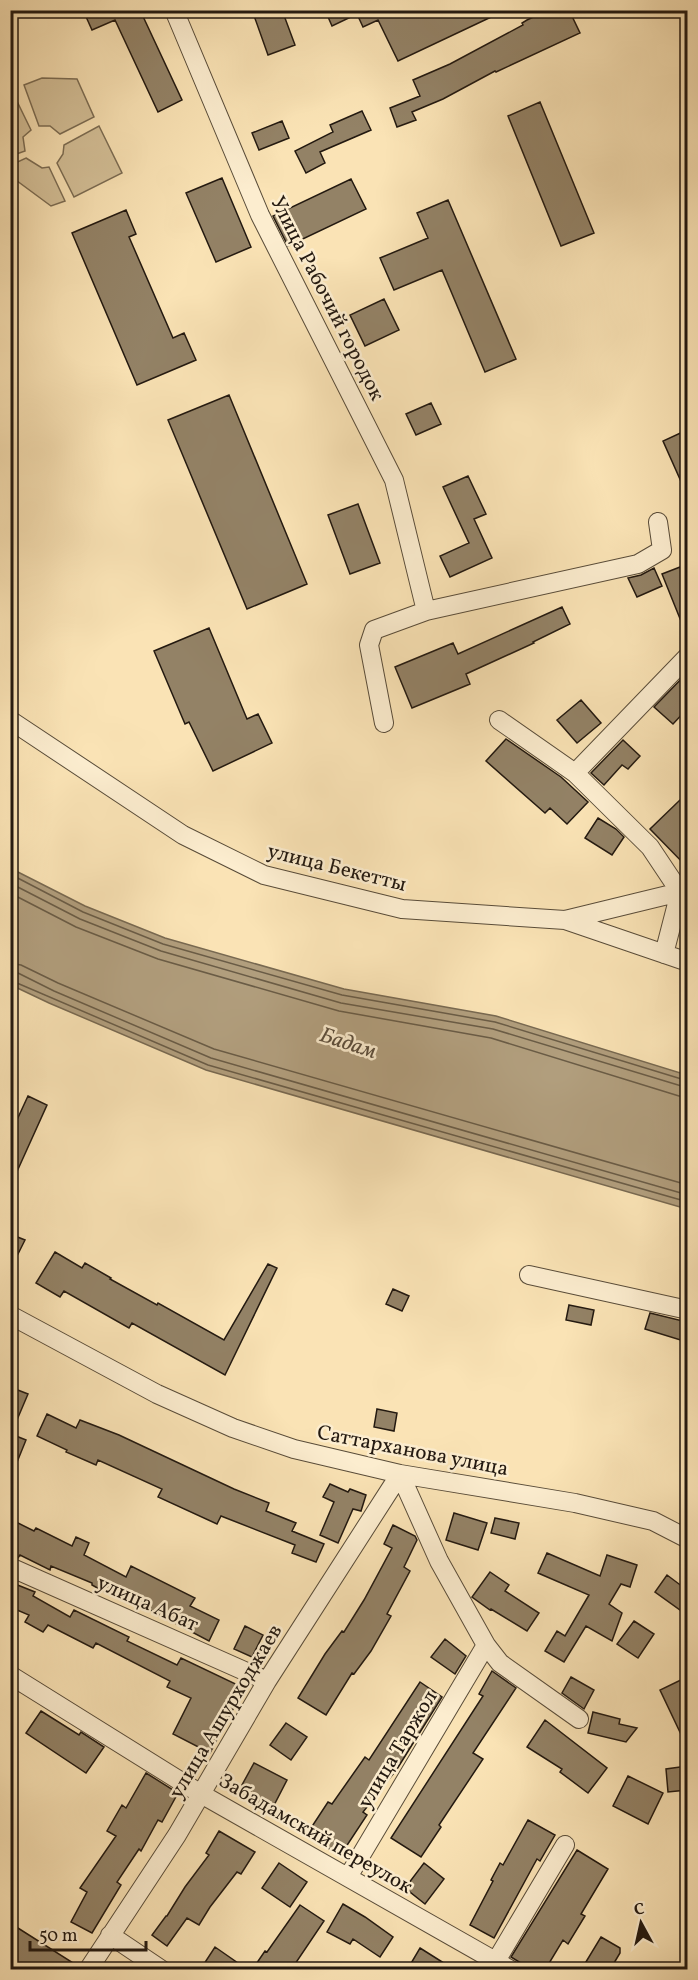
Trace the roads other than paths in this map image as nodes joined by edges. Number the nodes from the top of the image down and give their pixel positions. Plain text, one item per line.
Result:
1 (174, 10) edge
2 (658, 522) dead end
3 (426, 611) junction
4 (687, 656) edge
5 (10, 720) edge
6 (499, 720) dead end
7 (384, 723) dead end
8 (574, 773) junction
9 (684, 889) edge
10 (565, 920) junction
11 (664, 954) junction
12 (687, 962) edge
13 (529, 1275) dead end
14 (687, 1310) edge
15 (10, 1315) edge
16 (399, 1474) junction
17 (687, 1539) edge
18 (10, 1567) edge
19 (486, 1645) junction
20 (10, 1675) edge
21 (267, 1681) junction
22 (579, 1719) dead end
23 (201, 1794) junction
24 (565, 1845) dead end
25 (348, 1877) junction
26 (110, 1935) junction
27 (503, 1965) edge
28 (87, 1970) edge
29 (162, 1970) edge

1 - 3 street, Улица Рабочий городок
2 - 3 street
3 - 7 street
4 - 8 street
5 - 10 street, улица Бекетты
6 - 8 street
8 - 9 street
9 - 10 street
9 - 11 street
10 - 11 street, улица Бекетты
11 - 12 street, улица Бекетты
13 - 14 street
15 - 16 street, Саттарханова улица
16 - 17 street, Саттарханова улица
16 - 19 street
16 - 21 street, улица Ашурходжаев
18 - 21 street, улица Абат
19 - 22 street
19 - 25 street, улица Таржол
20 - 23 street, Забадамский переулок
21 - 23 street, улица Ашурходжаев
23 - 25 street, Забадамский переулок
23 - 26 street, улица Ашурходжаев
24 - 27 street
25 - 27 street, Забадамский переулок
26 - 28 street, улица Ашурходжаев
26 - 29 street

